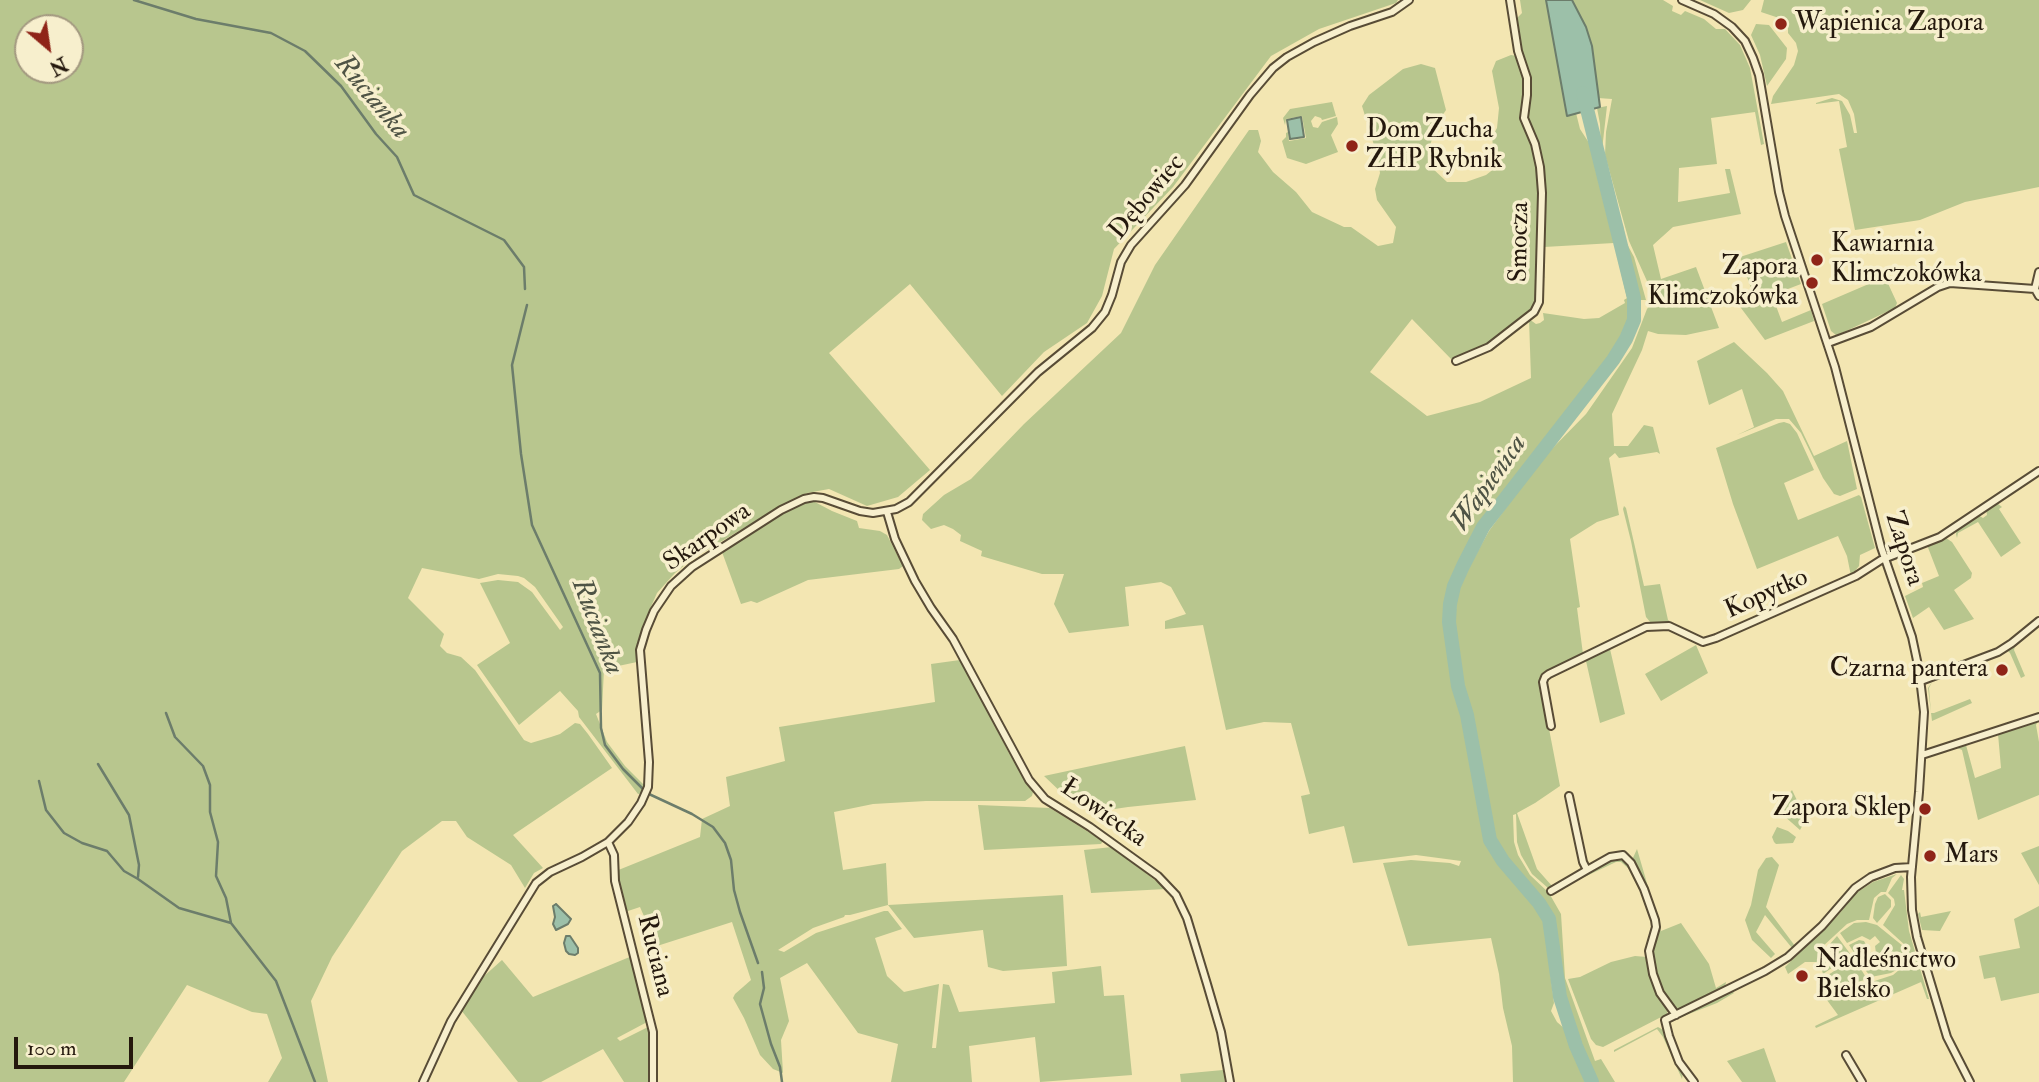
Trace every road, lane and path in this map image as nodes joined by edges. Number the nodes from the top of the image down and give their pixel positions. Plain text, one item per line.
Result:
1 (1409, 0) edge
2 (1510, 0) edge
3 (1682, 0) edge
4 (2039, 272) edge
5 (2037, 292) edge
6 (1828, 342) junction
7 (1456, 361) dead end
8 (2039, 471) edge
9 (887, 512) junction
10 (1884, 559) junction
11 (2039, 621) edge
12 (1921, 681) junction
13 (2039, 716) edge
14 (1551, 726) dead end
15 (1922, 755) junction
16 (1569, 796) dead end
17 (608, 842) junction
18 (1912, 867) junction
19 (1587, 870) junction
20 (1551, 891) dead end
21 (1676, 1015) junction
22 (1846, 1055) dead end
23 (423, 1082) edge
24 (653, 1082) edge
25 (1230, 1082) edge
26 (1694, 1082) edge
27 (1862, 1082) edge
28 (1970, 1082) edge

1 - 9 street, Dębowiec
2 - 7 street, Smocza
3 - 6 street, Zapora
4 - 5 street
5 - 6 street
6 - 10 street, Zapora
8 - 10 street, Kopytko
9 - 17 street, Skarpowa
9 - 25 street, Łowiecka
10 - 12 street, Zapora
10 - 14 street, Kopytko
11 - 12 street
12 - 15 street, Zapora
13 - 15 street
15 - 18 street, Zapora
16 - 19 street
17 - 23 street, Skarpowa
17 - 24 street, Ruciana
18 - 21 street
18 - 28 street, Zapora
19 - 20 street
19 - 21 street
21 - 26 street
22 - 27 street

